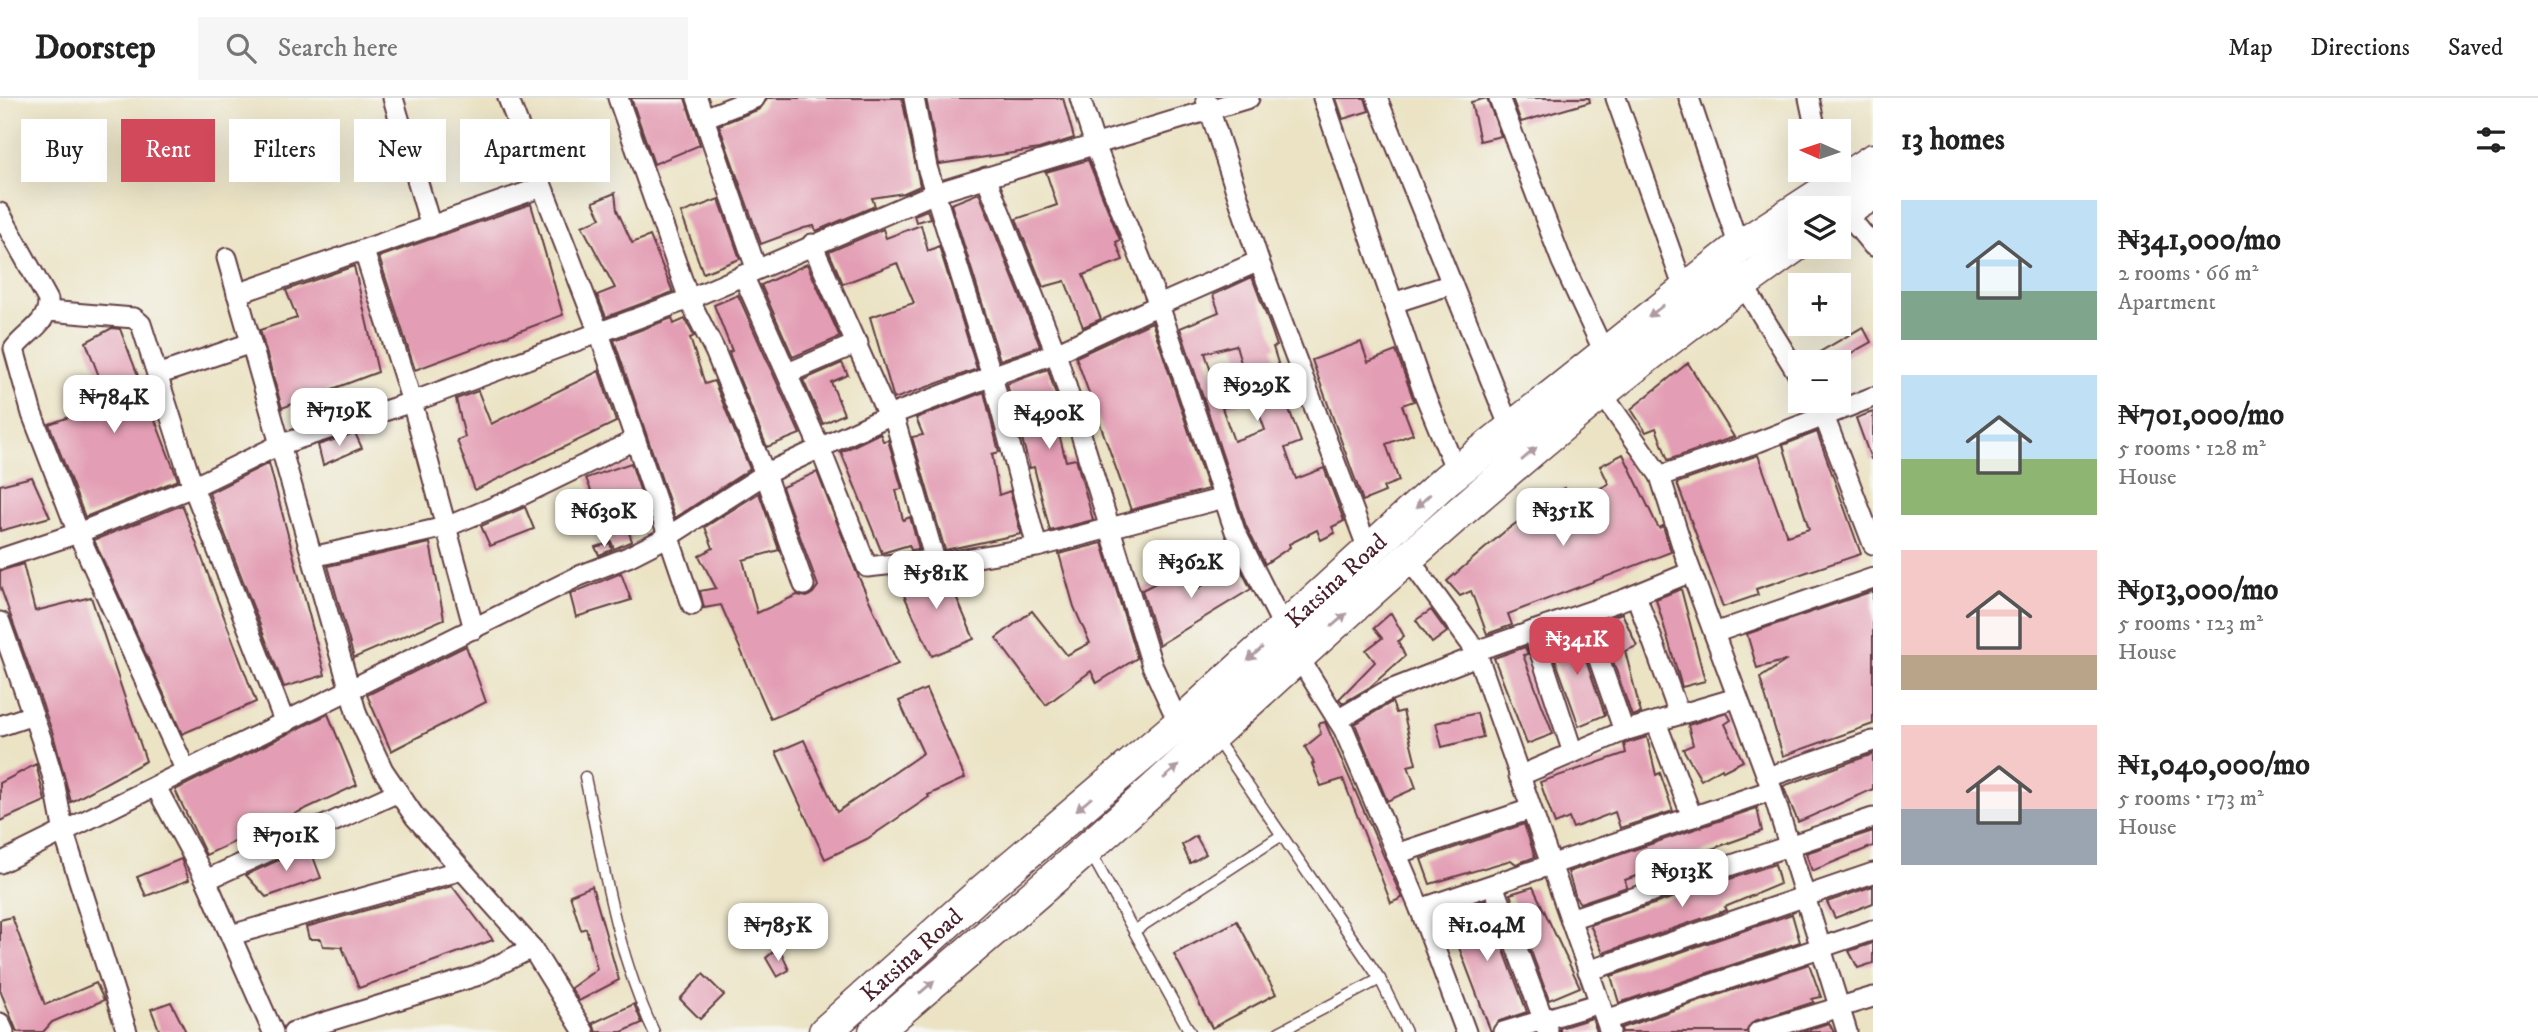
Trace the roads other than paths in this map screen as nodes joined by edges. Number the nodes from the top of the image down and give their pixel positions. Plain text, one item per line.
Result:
1 (393, 98) edge
2 (508, 98) edge
3 (618, 98) edge
4 (697, 98) edge
5 (755, 98) edge
6 (914, 98) edge
7 (1080, 98) edge
8 (1249, 98) edge
9 (1323, 98) edge
10 (1377, 98) edge
11 (1499, 98) edge
12 (1616, 98) edge
13 (1689, 98) edge
14 (1809, 98) edge
15 (1208, 104) edge
16 (704, 118) junction
17 (1813, 119) edge
18 (1095, 145) junction
19 (1873, 160) edge
20 (986, 177) junction
21 (542, 187) junction
22 (936, 193) junction
23 (1873, 194) edge
24 (1835, 196) edge
25 (0, 212) edge
26 (1851, 217) edge
27 (1788, 221) edge
28 (430, 227) junction
29 (812, 244) junction
30 (1873, 246) edge
31 (1739, 247) junction
32 (8, 249) edge
33 (364, 251) junction
34 (1788, 251) edge
35 (227, 258) dead end
36 (1259, 261) junction
37 (750, 272) junction
38 (1742, 283) junction
39 (1452, 284) junction
40 (1684, 289) junction
41 (237, 294) junction
42 (689, 299) junction
43 (1393, 303) junction
44 (1159, 305) junction
45 (48, 311) junction
46 (599, 333) junction
47 (251, 343) junction
48 (858, 343) junction
49 (1604, 352) junction
50 (1056, 353) junction
51 (1788, 358) edge
52 (788, 373) junction
53 (157, 375) junction
54 (992, 376) junction
55 (1601, 392) junction
56 (1873, 397) edge
57 (1851, 401) edge
58 (412, 402) junction
59 (1807, 413) edge
60 (1821, 413) edge
61 (891, 415) junction
62 (1510, 428) junction
63 (635, 440) junction
64 (279, 445) junction
65 (820, 448) junction
66 (1456, 471) junction
67 (765, 474) junction
68 (1660, 475) junction
69 (193, 487) junction
70 (1224, 498) junction
71 (446, 527) junction
72 (1109, 527) junction
73 (78, 533) junction
74 (669, 536) junction
75 (1873, 544) edge
76 (1037, 547) junction
77 (1369, 552) junction
78 (312, 557) junction
79 (0, 559) edge
80 (1409, 559) junction
81 (936, 564) junction
82 (1691, 572) junction
83 (1873, 578) edge
84 (804, 585) dead end
85 (1636, 595) junction
86 (692, 606) dead end
87 (1583, 614) junction
88 (0, 622) edge
89 (1284, 628) junction
90 (474, 629) junction
91 (1533, 631) junction
92 (1714, 633) junction
93 (1477, 654) junction
94 (1297, 656) junction
95 (348, 690) junction
96 (1736, 698) junction
97 (1679, 714) junction
98 (33, 715) junction
99 (1338, 720) junction
100 (1656, 722) junction
101 (285, 723) junction
102 (1179, 724) junction
103 (0, 726) edge
104 (1624, 731) junction
105 (1214, 735) junction
106 (1873, 741) edge
107 (1573, 753) junction
108 (185, 769) junction
109 (1519, 776) junction
110 (585, 777) dead end
111 (1770, 784) junction
112 (156, 786) junction
113 (398, 792) junction
114 (1531, 809) junction
115 (1692, 817) junction
116 (1873, 818) edge
117 (64, 833) junction
118 (1282, 835) junction
119 (1087, 846) junction
120 (1791, 846) junction
121 (1396, 854) junction
122 (0, 863) edge
123 (1550, 865) junction
124 (462, 870) junction
125 (1873, 873) edge
126 (206, 880) junction
127 (1493, 885) junction
128 (1806, 897) junction
129 (1420, 909) junction
130 (1570, 919) junction
131 (1873, 930) edge
132 (1134, 931) junction
133 (231, 936) junction
134 (531, 948) junction
135 (1820, 950) junction
136 (1588, 971) junction
137 (1380, 979) junction
138 (1873, 997) edge
139 (1839, 1008) junction
140 (1605, 1018) edge
141 (0, 1023) edge
142 (1546, 1027) edge
143 (4, 1032) edge
144 (127, 1032) edge
145 (273, 1032) edge
146 (293, 1032) edge
147 (584, 1032) edge
148 (654, 1032) edge
149 (825, 1032) edge
150 (875, 1032) edge
151 (1190, 1032) edge
152 (1279, 1032) edge
153 (1406, 1032) edge
154 (1466, 1032) edge
155 (1503, 1032) edge
156 (1758, 1032) edge
157 (1847, 1032) edge

1 - 28 street
2 - 21 street
3 - 42 street
4 - 16 street
5 - 16 street
6 - 22 street
7 - 18 street
8 - 15 street
9 - 43 street
10 - 39 street
11 - 49 street
12 - 40 street
13 - 31 street
14 - 17 street
15 - 18 street
15 - 36 street
16 - 37 street
18 - 20 street
18 - 44 street
19 - 24 highway, Katsina Road
20 - 22 street
20 - 50 street
21 - 28 street
21 - 46 street
22 - 29 street
22 - 54 street
23 - 24 highway, Katsina Road
25 - 32 street
26 - 30 street
27 - 31 highway, Katsina Road
28 - 33 street
29 - 37 street
29 - 48 street
31 - 40 highway, Katsina Road
32 - 45 street
33 - 41 street
33 - 58 street
34 - 38 highway, Katsina Road
35 - 41 street
36 - 44 street
36 - 77 street
37 - 42 street
37 - 52 street
38 - 51 street
38 - 55 highway, Katsina Road
39 - 43 street
39 - 62 street
40 -> 49 highway, Katsina Road
41 - 47 street
42 - 46 street
42 - 67 street
43 - 66 street
44 - 50 street
44 - 70 street
45 - 53 street
45 - 73 street
46 - 58 street
46 - 63 street
47 - 53 street
47 - 64 street
48 - 52 street
48 - 61 street
49 - 62 highway, Katsina Road
50 - 54 street
50 - 72 street
52 - 65 street
53 - 69 street
54 - 61 street
54 - 76 street
55 - 68 street
80 -> 55 highway, Katsina Road
56 - 57 street
58 - 64 street
58 - 71 street
59 - 68 street
60 - 75 street
61 - 65 street
61 - 81 street
62 - 66 highway, Katsina Road
63 - 71 street
63 - 74 street
64 - 69 street
64 - 78 street
65 - 67 street
65 - 81 street
66 -> 77 highway, Katsina Road
67 - 74 street
67 - 84 street
68 - 82 street
69 - 73 street
69 - 101 street
70 - 72 street
70 - 89 street
71 - 78 street
71 - 90 street
72 - 76 street
72 - 102 street
73 - 79 street
73 - 108 street
74 - 86 street
74 - 90 street
76 - 81 street
77 - 89 highway, Katsina Road
78 - 95 street
80 - 93 street
94 -> 80 highway, Katsina Road
82 - 85 street
82 - 92 street
83 - 92 street
85 - 87 street
85 - 97 street
87 - 91 street
87 - 104 street
88 - 98 street
89 -> 102 highway, Katsina Road
90 - 95 street
91 - 93 street
91 - 107 street
92 - 96 street
93 - 99 street
93 - 109 street
94 - 99 street
94 - 105 highway, Katsina Road
95 - 101 street
95 - 113 street
96 - 97 street
96 - 111 street
97 - 100 street
98 - 103 street
98 - 117 street
99 - 121 street
100 - 104 street
100 - 115 street
101 - 108 street
102 -> 149 highway, Katsina Road
104 - 107 street
105 - 118 lane
119 -> 105 highway, Katsina Road
106 - 111 street
107 - 109 street
108 - 112 street
109 - 114 street
110 - 148 lane
111 - 115 street
111 - 120 street
112 - 117 street
112 - 126 street
113 - 124 street
113 - 126 street
114 - 121 street
114 - 123 street
115 - 123 street
116 - 120 street
117 - 122 street
117 - 144 street
118 - 132 lane
118 - 137 lane
119 - 132 lane
150 -> 119 highway, Katsina Road
120 - 128 street
120 - 130 street
121 - 129 street
123 - 127 street
123 - 130 street
124 - 133 street
124 - 134 street
125 - 128 street
126 - 133 street
127 - 129 street
127 - 142 street
128 - 135 street
128 - 136 street
129 - 154 street
130 - 136 street
131 - 135 street
132 - 151 lane
133 - 145 street
134 - 146 street
134 - 147 street
135 - 139 street
135 - 140 street
136 - 140 street
137 - 152 lane
137 - 153 lane
138 - 139 street
139 - 156 street
139 - 157 street
140 - 142 street
141 - 143 street
142 - 155 street

